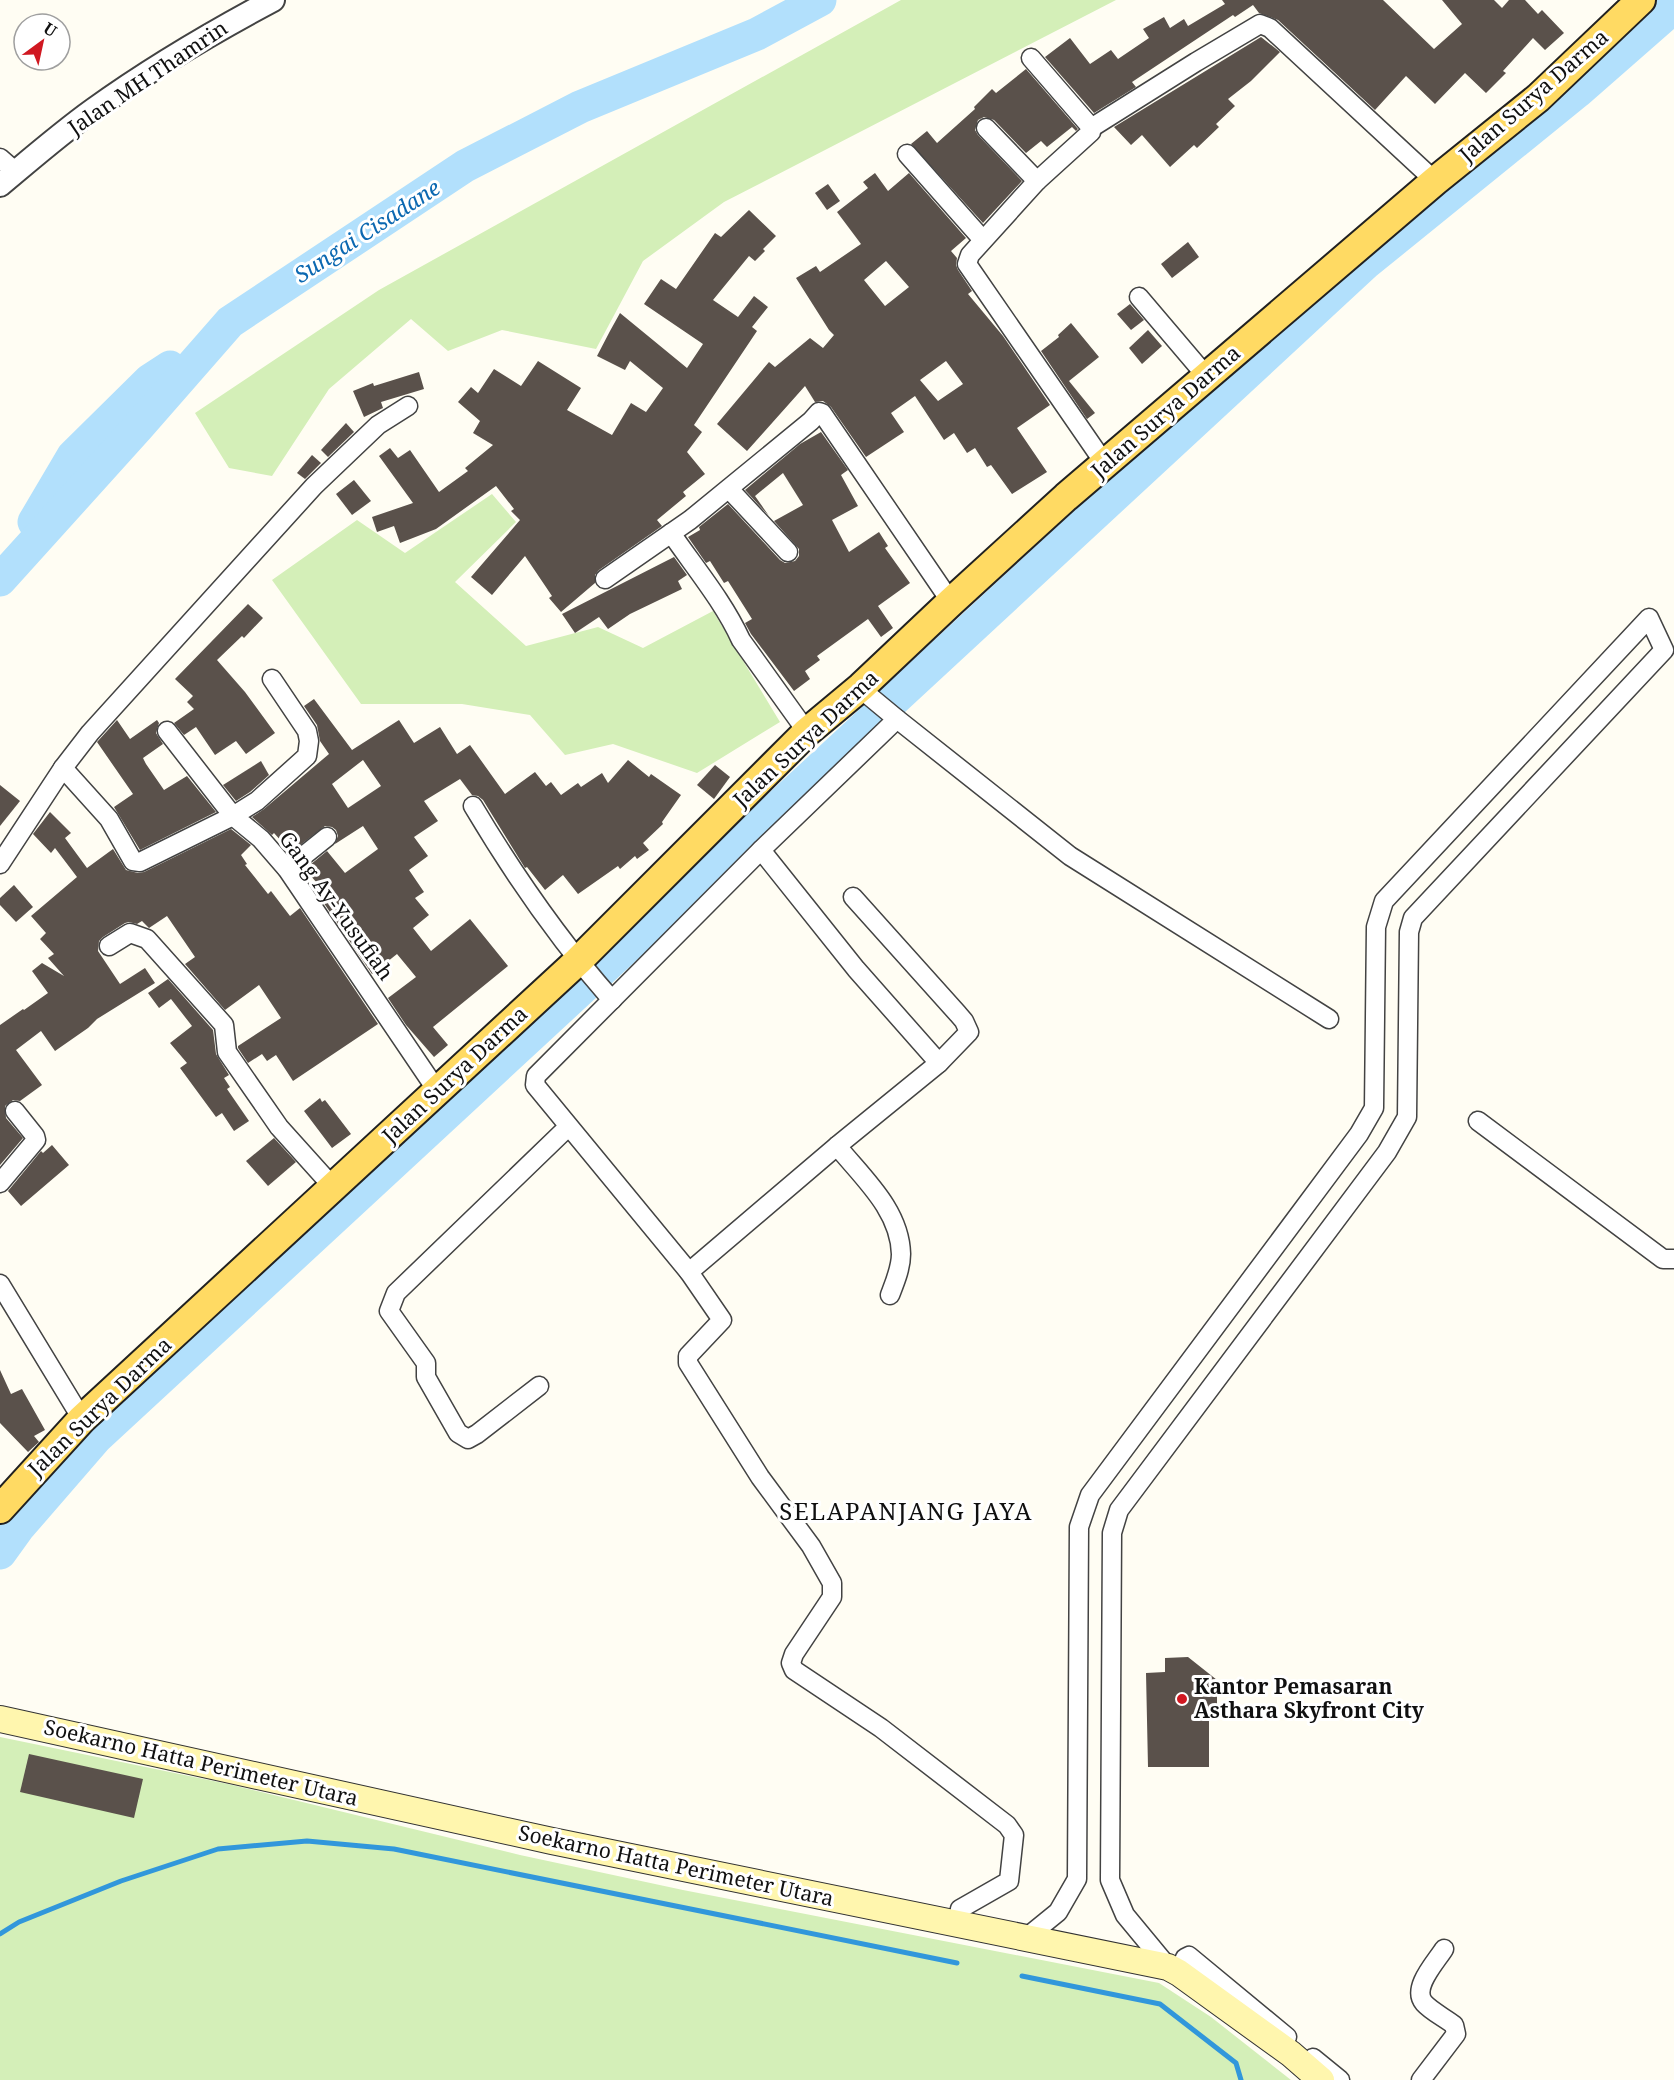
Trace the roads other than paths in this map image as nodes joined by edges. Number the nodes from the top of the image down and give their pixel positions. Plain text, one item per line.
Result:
1 (273, 0) edge
2 (1641, 0) edge
3 (1031, 58) dead end
4 (986, 128) dead end
5 (1091, 128) junction
6 (907, 154) dead end
7 (5, 172) edge
8 (1037, 181) junction
9 (1435, 181) junction
10 (983, 240) junction
11 (1139, 297) dead end
12 (1208, 377) junction
13 (408, 406) dead end
14 (1105, 464) junction
15 (729, 489) junction
16 (671, 533) junction
17 (788, 552) dead end
18 (605, 579) dead end
19 (951, 602) junction
20 (272, 679) dead end
21 (864, 691) junction
22 (895, 717) junction
23 (167, 731) dead end
24 (807, 732) junction
25 (1531, 744) junction
26 (1556, 766) junction
27 (1510, 767) junction
28 (63, 768) junction
29 (1534, 790) junction
30 (473, 806) dead end
31 (233, 816) junction
32 (327, 837) dead end
33 (761, 850) junction
34 (0, 864) edge
35 (287, 869) junction
36 (853, 897) dead end
37 (109, 946) dead end
38 (582, 965) junction
39 (608, 994) junction
40 (1329, 1019) dead end
41 (939, 1064) junction
42 (438, 1092) junction
43 (15, 1111) dead end
44 (1478, 1121) dead end
45 (568, 1127) junction
46 (837, 1146) junction
47 (0, 1184) edge
48 (333, 1187) junction
49 (1674, 1259) edge
50 (689, 1272) junction
51 (1250, 1280) junction
52 (0, 1284) edge
53 (890, 1295) dead end
54 (1276, 1300) junction
55 (1233, 1303) junction
56 (1259, 1322) junction
57 (538, 1386) dead end
58 (82, 1419) junction
59 (0, 1509) edge
60 (0, 1719) edge
61 (1078, 1736) junction
62 (1111, 1738) junction
63 (957, 1924) junction
64 (1026, 1938) junction
65 (1444, 1949) dead end
66 (1173, 1970) junction
67 (1321, 2080) edge
68 (1340, 2080) edge
69 (1421, 2080) edge

1 - 7 street, Jalan MH Thamrin
2 - 9 main road, Jalan Surya Darma
3 - 5 street
4 - 8 street
5 - 8 street
5 - 9 street
6 - 10 street
8 - 10 street
9 - 12 main road, Jalan Surya Darma
10 - 14 street
11 - 12 street
12 - 14 main road, Jalan Surya Darma
13 - 28 street
14 - 19 main road, Jalan Surya Darma
15 - 16 street
15 - 17 street
15 - 19 street
16 - 18 street
16 - 24 street
19 - 21 main road, Jalan Surya Darma
20 - 31 street
21 - 22 street
21 - 24 main road, Jalan Surya Darma
22 - 33 street
22 - 40 street
23 - 31 street, Gang Ay-Yusufiah
24 - 38 main road, Jalan Surya Darma
25 - 26 street
25 - 26 street
25 - 27 street
26 - 29 street
27 - 29 street
27 - 51 street
28 - 31 street
28 - 34 street
29 - 54 street
30 - 38 street
31 - 35 street, Gang Ay-Yusufiah
32 - 35 street
33 - 39 street
33 - 41 street
35 - 42 street, Gang Ay-Yusufiah
36 - 41 street
37 - 48 street
38 - 39 street
38 - 42 main road, Jalan Surya Darma
39 - 45 street
41 - 46 street
42 - 48 main road, Jalan Surya Darma
43 - 47 street
44 - 49 street
45 - 50 street
45 - 57 street
46 - 50 street
46 - 53 street
48 - 58 main road, Jalan Surya Darma
50 - 63 street
51 - 54 street
51 - 55 street
52 - 58 street
54 - 56 street
55 - 56 street
55 - 61 street
56 - 62 street
58 - 59 main road, Jalan Surya Darma
60 - 63 main road, Soekarno Hatta Perimeter Utara
61 - 62 street
61 - 64 street
62 - 66 street
63 - 64 main road, Soekarno Hatta Perimeter Utara
64 - 66 main road, Soekarno Hatta Perimeter Utara
65 - 69 street
66 - 67 main road, Soekarno Hatta Perimeter Utara
66 - 68 street

